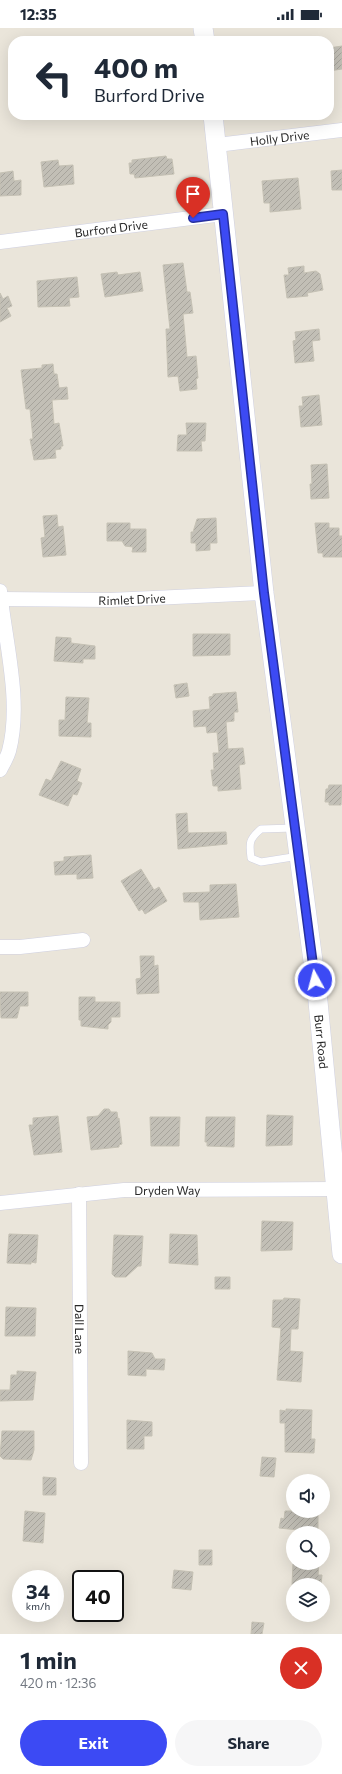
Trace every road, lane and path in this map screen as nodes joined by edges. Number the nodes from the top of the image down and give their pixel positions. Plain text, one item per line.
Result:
1 (213, 120) edge
2 (342, 130) edge
3 (216, 146) junction
4 (223, 214) junction
5 (0, 242) edge
6 (264, 593) junction
7 (0, 597) edge
8 (0, 770) edge
9 (295, 828) junction
10 (299, 856) junction
11 (83, 940) dead end
12 (0, 947) edge
13 (336, 1189) junction
14 (79, 1194) junction
15 (0, 1203) edge
16 (342, 1254) edge
17 (81, 1463) dead end

1 - 3 street, Burr Road
2 - 3 street, Holly Drive
3 - 4 street, Burr Road
4 - 5 street, Burford Drive
4 - 6 street, Burr Road
6 - 7 street, Rimlet Drive
6 - 9 street, Burr Road
7 - 8 street
9 - 10 street, Burr Road
9 - 10 lane
10 - 13 street, Burr Road
11 - 12 street
13 - 14 street, Dryden Way
13 - 16 street, Burr Road
14 - 15 street, Dryden Way
14 - 17 street, Dall Lane

